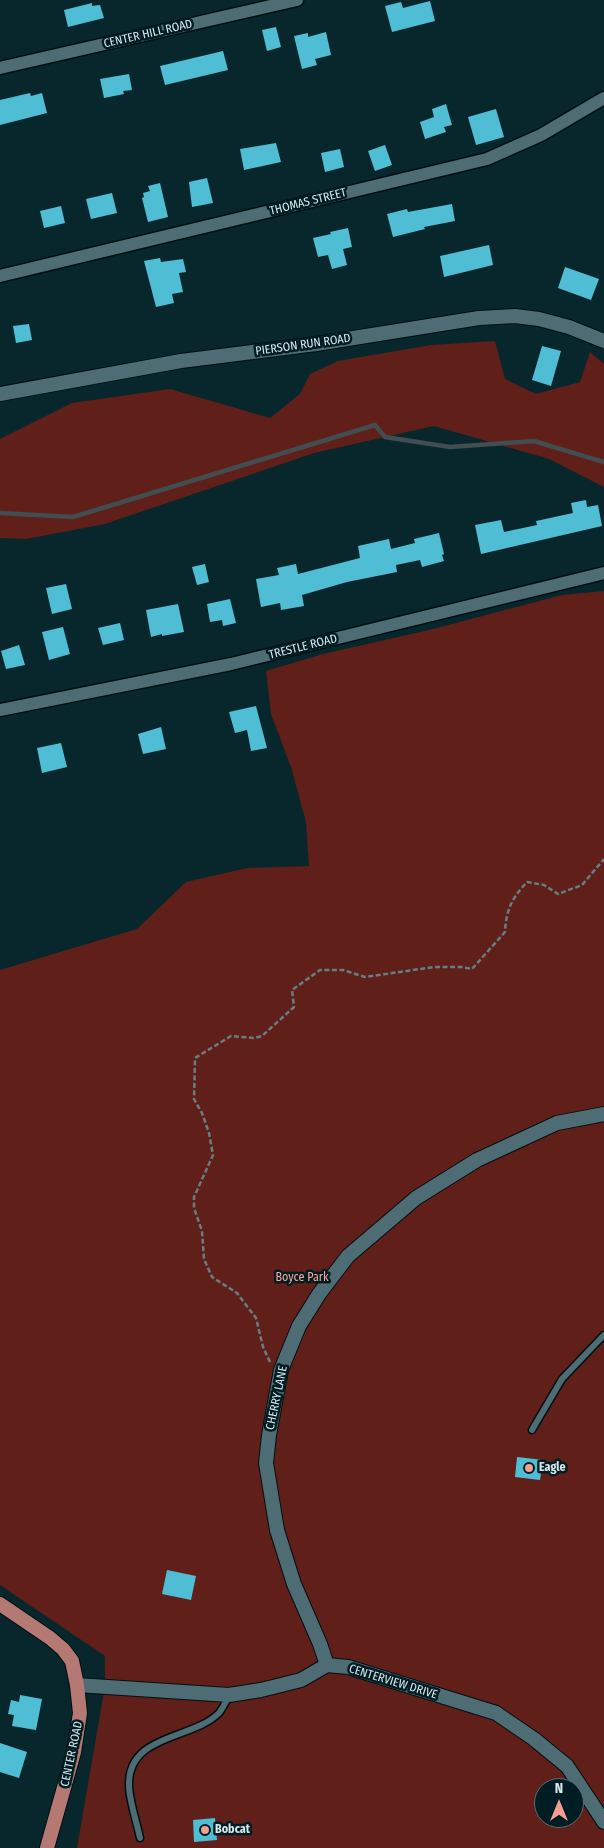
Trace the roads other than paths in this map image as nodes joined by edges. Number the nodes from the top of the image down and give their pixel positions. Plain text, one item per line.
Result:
1 (297, 0) edge
2 (0, 68) edge
3 (604, 98) edge
4 (0, 276) edge
5 (604, 341) edge
6 (0, 394) edge
7 (604, 573) edge
8 (0, 710) edge
9 (604, 1114) edge
10 (604, 1335) edge
11 (532, 1430) dead end
12 (0, 1604) edge
13 (327, 1665) junction
14 (77, 1685) junction
15 (230, 1695) junction
16 (604, 1822) edge
17 (140, 1838) dead end
18 (47, 1848) edge

1 - 2 street, CENTER HILL ROAD
3 - 4 street, THOMAS STREET
5 - 6 street, PIERSON RUN ROAD
7 - 8 street, TRESTLE ROAD
9 - 13 street, CHERRY LANE
10 - 11 lane
12 - 14 main road, CENTER ROAD
13 - 15 street
13 - 16 street, CENTERVIEW DRIVE
14 - 15 street
14 - 18 main road, CENTER ROAD
15 - 17 lane

